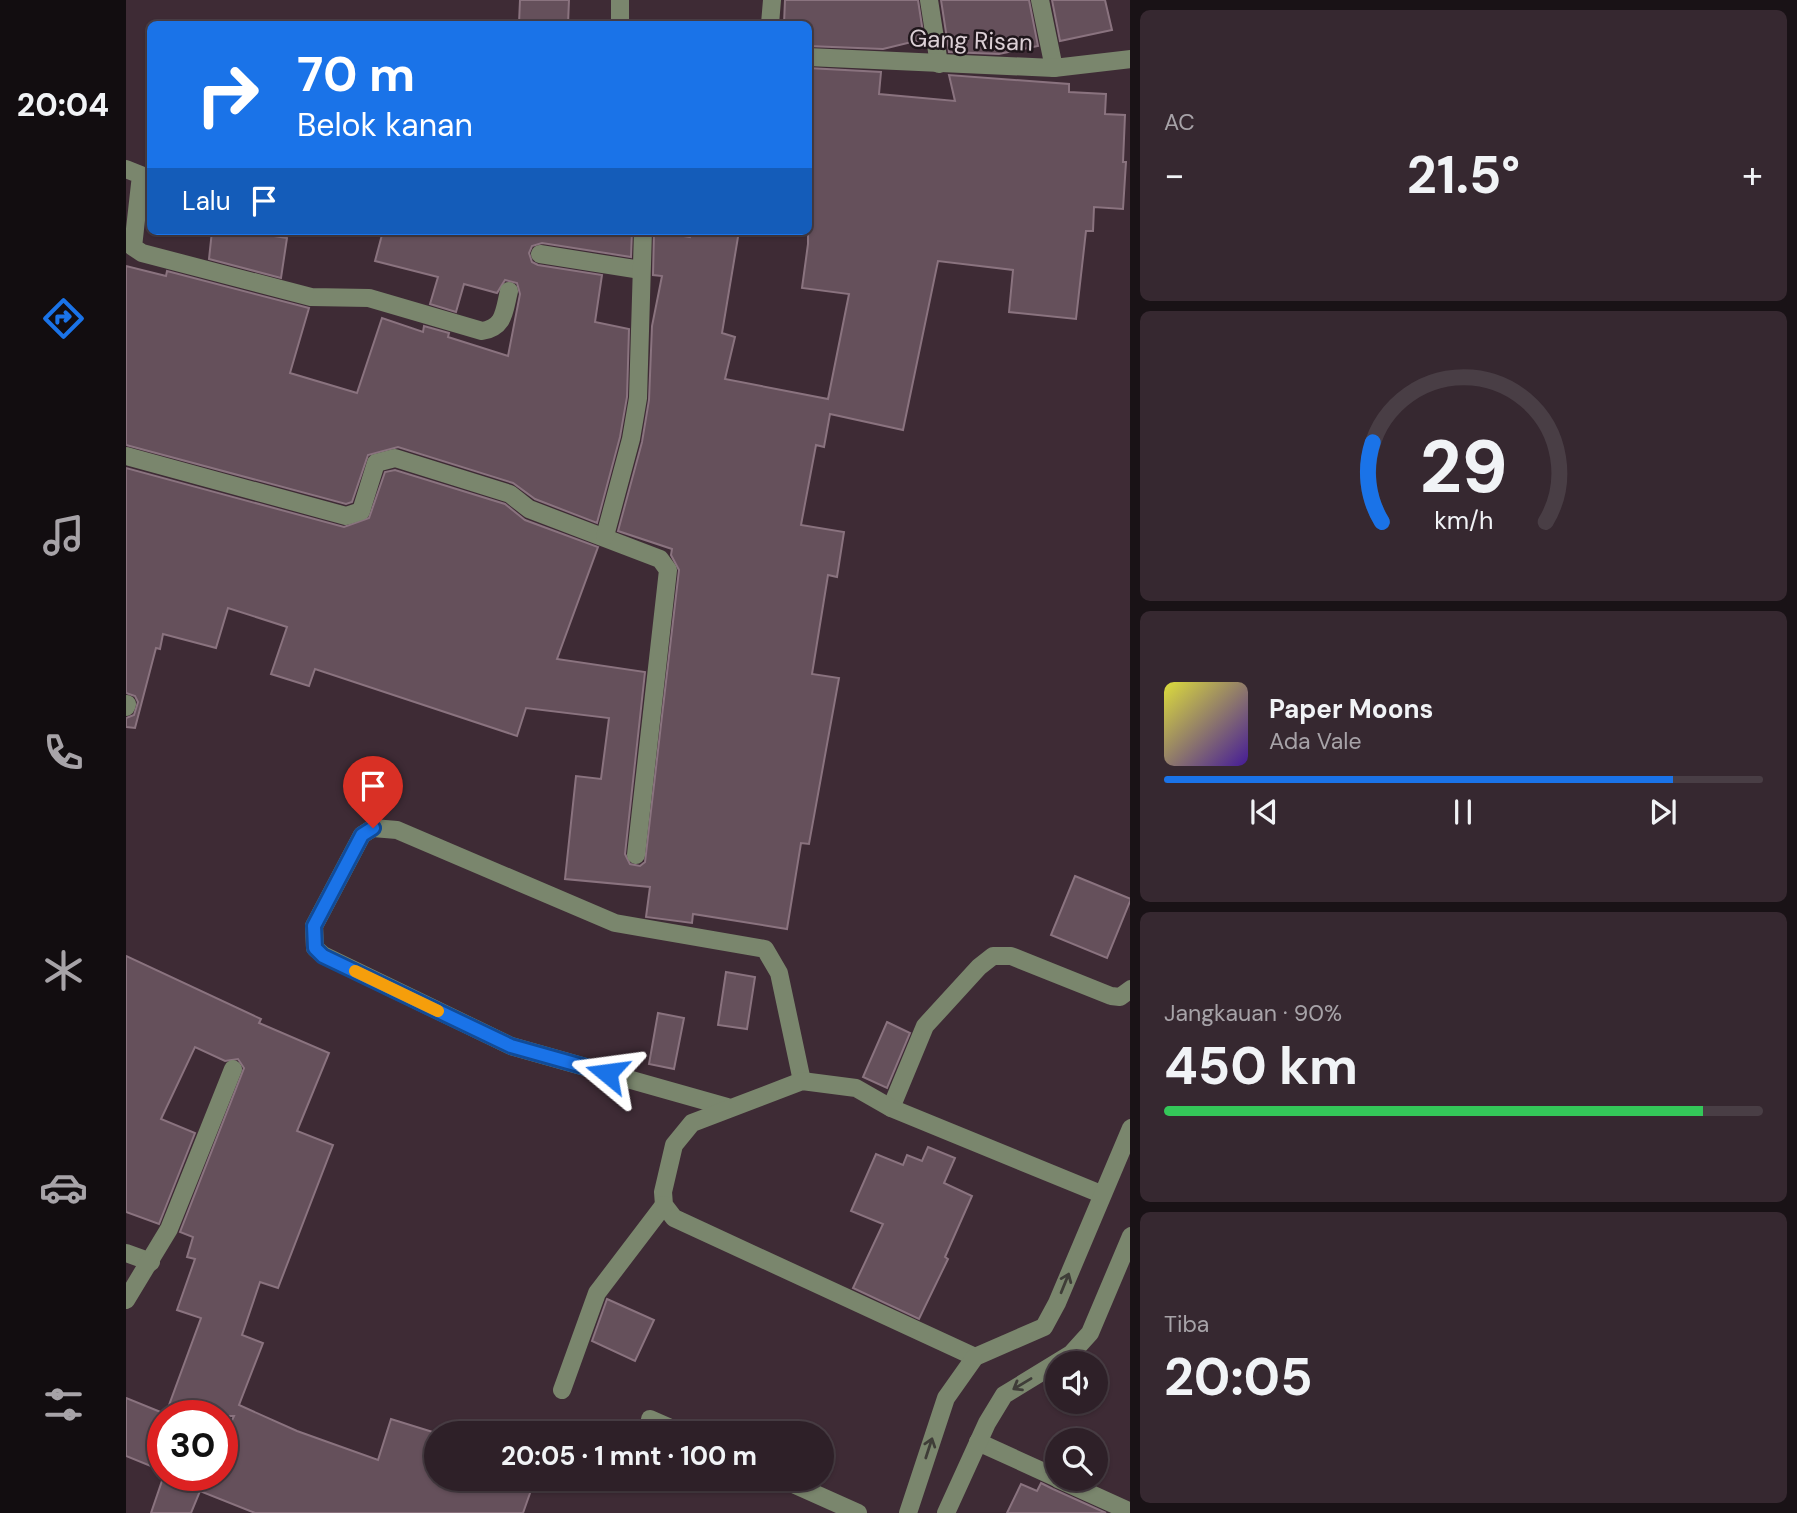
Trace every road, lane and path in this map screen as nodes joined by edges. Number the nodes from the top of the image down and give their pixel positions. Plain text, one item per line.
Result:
1 (620, 0) edge
2 (772, 0) edge
3 (929, 0) edge
4 (1040, 0) edge
5 (620, 21) edge
6 (770, 21) edge
7 (812, 57) edge
8 (1130, 59) edge
9 (939, 64) junction
10 (1054, 68) junction
11 (126, 169) edge
12 (643, 235) edge
13 (540, 254) dead end
14 (641, 270) junction
15 (509, 291) dead end
16 (126, 456) edge
17 (605, 536) junction
18 (636, 855) dead end
19 (1130, 989) edge
20 (233, 1069) dead end
21 (802, 1081) junction
22 (727, 1107) junction
23 (891, 1108) junction
24 (1130, 1128) edge
25 (1101, 1194) junction
26 (664, 1205) junction
27 (1130, 1236) edge
28 (126, 1253) edge
29 (151, 1262) junction
30 (126, 1300) edge
31 (975, 1357) junction
32 (562, 1390) dead end
33 (650, 1419) dead end
34 (655, 1421) edge
35 (978, 1442) junction
36 (1045, 1473) edge
37 (809, 1491) edge
38 (1084, 1491) edge
39 (1130, 1512) edge
40 (858, 1513) edge
41 (908, 1513) edge
42 (946, 1513) edge

1 - 5 street
2 - 6 street
3 - 9 street
4 - 10 street
7 - 9 street, Gang Risan
8 - 10 street, Gang Risan
9 - 10 street, Gang Risan
11 - 15 street
12 - 14 street
13 - 14 street
14 - 17 street
16 - 17 street
17 - 18 street
19 - 23 street
20 - 29 street
21 - 22 street
21 - 22 street
21 - 23 street
22 - 26 street
23 - 25 street
24 - 25 street
31 -> 25 street
26 - 31 street
26 - 32 street
27 -> 35 street
28 - 29 street
29 - 30 street
41 -> 31 street
33 - 34 street
35 - 36 street
35 - 42 street
37 - 40 street
38 - 39 street

